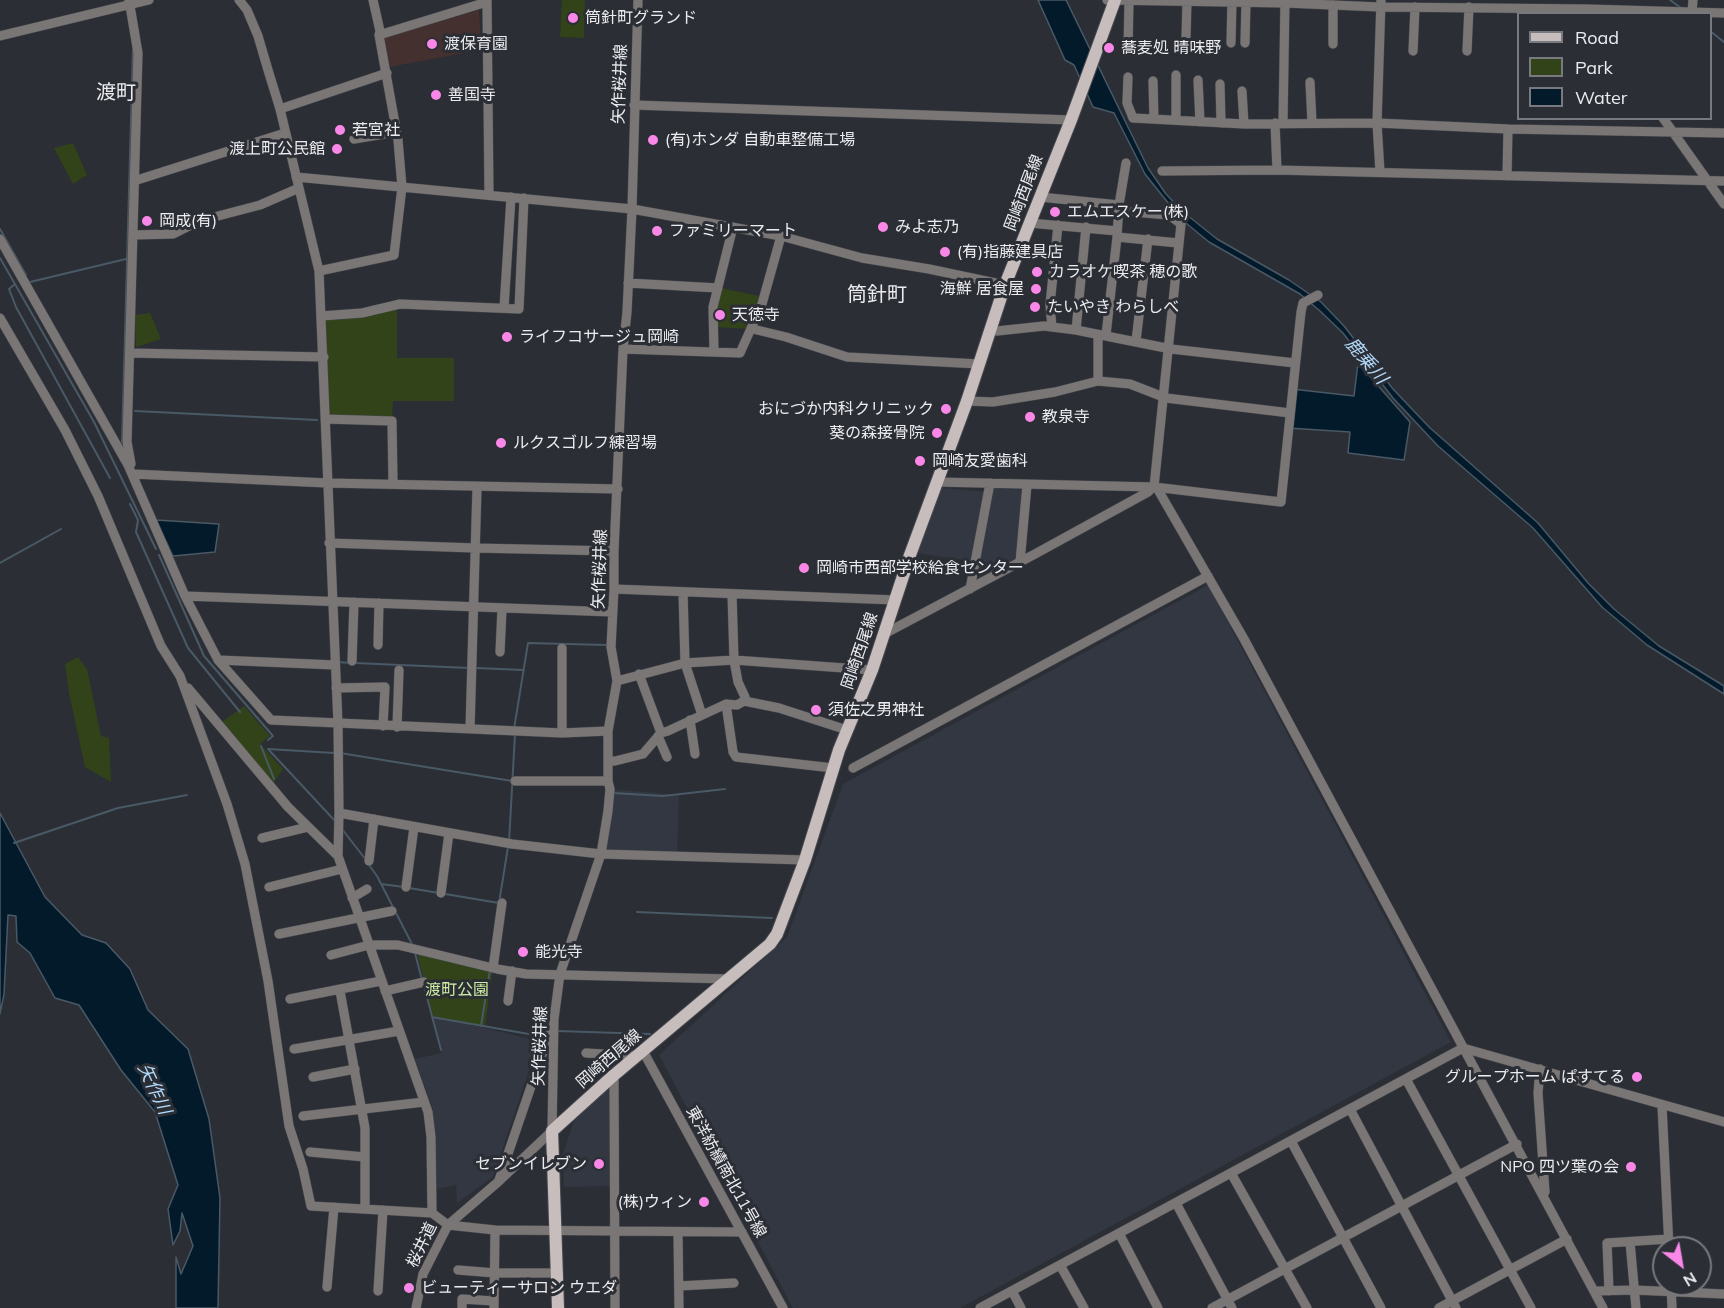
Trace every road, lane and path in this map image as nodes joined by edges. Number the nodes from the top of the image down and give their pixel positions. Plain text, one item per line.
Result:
1 (149, 0) edge
2 (239, 0) edge
3 (373, 0) edge
4 (638, 0) edge
5 (1107, 0) edge
6 (1115, 0) edge
7 (1580, 0) edge
8 (1693, 0) edge
9 (488, 1) edge
10 (1129, 1) edge
11 (1232, 1) edge
12 (1285, 1) edge
13 (1187, 2) edge
14 (1321, 2) edge
15 (129, 3) edge
16 (1246, 3) junction
17 (1340, 4) edge
18 (1381, 4) edge
19 (1615, 5) edge
20 (1415, 7) junction
21 (1469, 8) junction
22 (1588, 11) edge
23 (1692, 12) edge
24 (379, 35) junction
25 (0, 36) edge
26 (1186, 37) dead end
27 (1231, 43) dead end
28 (1245, 43) dead end
29 (1333, 44) dead end
30 (1128, 50) dead end
31 (1413, 51) dead end
32 (1467, 51) dead end
33 (387, 73) junction
34 (1176, 75) dead end
35 (1128, 77) dead end
36 (1198, 80) dead end
37 (1153, 81) dead end
38 (1310, 82) dead end
39 (1221, 84) dead end
40 (1242, 91) dead end
41 (634, 105) junction
42 (280, 109) junction
43 (1154, 119) junction
44 (1071, 120) junction
45 (1176, 120) junction
46 (1665, 120) edge
47 (1200, 122) junction
48 (1221, 123) junction
49 (1279, 123) junction
50 (1312, 123) junction
51 (1377, 123) junction
52 (1244, 124) junction
53 (1508, 129) junction
54 (396, 132) junction
55 (1674, 132) junction
56 (285, 133) junction
57 (1724, 133) edge
58 (354, 139) dead end
59 (1126, 163) dead end
60 (1277, 170) junction
61 (1162, 171) dead end
62 (1380, 172) junction
63 (1507, 176) junction
64 (296, 177) junction
65 (1707, 180) junction
66 (134, 181) junction
67 (1724, 181) edge
68 (299, 188) junction
69 (402, 188) junction
70 (489, 195) junction
71 (511, 197) junction
72 (1040, 197) junction
73 (524, 198) junction
74 (1724, 204) edge
75 (1119, 208) junction
76 (632, 209) junction
77 (1030, 223) junction
78 (1058, 225) junction
79 (733, 227) junction
80 (1086, 227) junction
81 (1117, 234) junction
82 (133, 235) junction
83 (781, 236) junction
84 (0, 239) edge
85 (1148, 239) junction
86 (1178, 243) junction
87 (319, 271) junction
88 (628, 283) junction
89 (1005, 285) junction
90 (718, 288) junction
91 (1318, 295) dead end
92 (504, 308) junction
93 (321, 316) junction
94 (0, 318) edge
95 (1052, 327) junction
96 (753, 328) junction
97 (991, 329) junction
98 (1076, 330) junction
99 (1102, 335) junction
100 (1136, 341) junction
101 (1167, 347) junction
102 (623, 349) junction
103 (714, 352) junction
104 (130, 353) junction
105 (324, 357) junction
106 (1295, 363) junction
107 (979, 364) junction
108 (1098, 381) junction
109 (1163, 395) junction
110 (967, 401) junction
111 (1290, 413) junction
112 (325, 419) junction
113 (133, 474) junction
114 (937, 482) junction
115 (327, 483) junction
116 (393, 483) junction
117 (990, 483) junction
118 (1027, 485) junction
119 (477, 487) junction
120 (1155, 487) junction
121 (618, 489) junction
122 (329, 543) junction
123 (475, 548) junction
124 (614, 551) junction
125 (1020, 562) junction
126 (1208, 576) junction
127 (614, 589) junction
128 (970, 589) junction
129 (683, 592) junction
130 (732, 594) junction
131 (185, 596) junction
132 (895, 600) junction
133 (331, 601) junction
134 (354, 602) junction
135 (379, 603) junction
136 (472, 608) junction
137 (502, 609) junction
138 (613, 612) junction
139 (884, 634) junction
140 (378, 645) dead end
141 (562, 648) dead end
142 (500, 652) dead end
143 (218, 660) junction
144 (734, 660) junction
145 (352, 661) dead end
146 (685, 663) junction
147 (334, 665) junction
148 (399, 670) dead end
149 (872, 670) junction
150 (639, 674) junction
151 (180, 676) junction
152 (617, 681) junction
153 (336, 688) junction
154 (744, 701) junction
155 (726, 704) junction
156 (702, 715) junction
157 (690, 720) junction
158 (338, 724) junction
159 (383, 726) junction
160 (397, 726) junction
161 (470, 729) junction
162 (847, 730) junction
163 (608, 731) junction
164 (562, 733) junction
165 (659, 735) junction
166 (695, 754) dead end
167 (667, 757) dead end
168 (608, 761) junction
169 (833, 768) junction
170 (853, 768) dead end
171 (515, 781) dead end
172 (608, 781) junction
173 (339, 813) junction
174 (374, 819) junction
175 (308, 827) junction
176 (414, 827) junction
177 (449, 833) junction
178 (261, 838) dead end
179 (601, 854) junction
180 (338, 856) junction
181 (805, 860) junction
182 (369, 861) dead end
183 (342, 869) junction
184 (269, 887) dead end
185 (406, 887) dead end
186 (367, 889) dead end
187 (441, 893) dead end
188 (352, 898) junction
189 (502, 903) dead end
190 (392, 911) dead end
191 (359, 918) junction
192 (279, 934) dead end
193 (369, 945) junction
194 (331, 955) dead end
195 (493, 968) junction
196 (512, 971) junction
197 (560, 974) junction
198 (729, 979) junction
199 (381, 981) junction
200 (424, 982) dead end
201 (340, 991) junction
202 (385, 992) junction
203 (290, 999) dead end
204 (508, 1001) dead end
205 (554, 1019) junction
206 (399, 1031) junction
207 (350, 1039) junction
208 (1463, 1048) junction
209 (294, 1049) dead end
210 (586, 1053) dead end
211 (640, 1053) junction
212 (355, 1069) junction
213 (1540, 1069) junction
214 (614, 1075) junction
215 (313, 1077) dead end
216 (1406, 1078) junction
217 (424, 1101) junction
218 (1662, 1106) junction
219 (362, 1109) junction
220 (1350, 1109) junction
221 (303, 1116) dead end
222 (1724, 1122) edge
223 (552, 1131) junction
224 (1291, 1141) junction
225 (1517, 1144) junction
226 (310, 1152) dead end
227 (365, 1157) junction
228 (1231, 1173) junction
229 (1459, 1175) junction
230 (498, 1182) junction
231 (1545, 1197) junction
232 (1176, 1203) junction
233 (1402, 1206) junction
234 (334, 1207) junction
235 (365, 1209) junction
236 (383, 1210) junction
237 (432, 1213) junction
238 (448, 1225) junction
239 (495, 1230) junction
240 (557, 1232) junction
241 (614, 1232) junction
242 (742, 1232) junction
243 (678, 1233) junction
244 (1119, 1233) junction
245 (1669, 1236) edge
246 (1343, 1238) junction
247 (1567, 1239) junction
248 (1630, 1242) junction
249 (1652, 1243) edge
250 (1060, 1265) junction
251 (1286, 1268) junction
252 (458, 1270) dead end
253 (1510, 1270) junction
254 (495, 1273) junction
255 (558, 1273) junction
256 (734, 1283) dead end
257 (679, 1286) junction
258 (327, 1287) dead end
259 (1652, 1289) edge
260 (1634, 1290) junction
261 (378, 1291) dead end
262 (1012, 1291) junction
263 (1594, 1291) junction
264 (1609, 1291) junction
265 (1230, 1304) edge
266 (1454, 1304) edge
267 (494, 1305) edge
268 (416, 1308) edge
269 (462, 1308) edge
270 (558, 1308) edge
271 (615, 1308) edge
272 (679, 1308) edge
273 (783, 1308) edge
274 (980, 1308) edge
275 (1021, 1308) edge
276 (1084, 1308) edge
277 (1158, 1308) edge
278 (1212, 1308) edge
279 (1307, 1308) edge
280 (1381, 1308) edge
281 (1439, 1308) edge
282 (1531, 1308) edge
283 (1604, 1308) edge
284 (1636, 1308) edge

1 - 15 street
2 - 42 street
3 - 24 street
4 - 41 street, 矢作桜井線
5 - 6 street
6 - 10 street
6 - 44 main road, 岡崎西尾線
7 - 22 street
8 - 23 street
9 - 24 street
9 - 70 street
10 - 13 street
10 - 30 street
11 - 13 street
11 - 16 street
11 - 27 street
12 - 14 street
12 - 16 street
12 - 49 street
13 - 26 street
14 - 17 street
15 - 25 street
15 - 66 street
16 - 28 street
17 - 18 street
17 - 29 street
18 - 20 street
18 - 51 street
19 - 22 street
19 - 23 street
20 - 21 street
20 - 31 street
21 - 22 street
21 - 32 street
24 - 33 street
33 - 42 street
33 - 54 street
34 - 45 street
35 - 43 street
36 - 47 street
37 - 43 street
38 - 50 street
39 - 48 street
40 - 52 street
41 - 44 street
41 - 76 street, 矢作桜井線
42 - 56 street
43 - 45 street
44 - 72 main road, 岡崎西尾線
45 - 47 street
46 - 55 street
47 - 48 street
48 - 52 street
49 - 50 street
49 - 52 street
49 - 60 street
50 - 51 street
51 - 53 street
51 - 62 street
53 - 55 street
53 - 63 street
54 - 58 street
54 - 69 street
55 - 57 street
55 - 65 street
56 - 64 street
56 - 66 street
59 - 75 street
60 - 61 street
60 - 62 street
62 - 63 street
63 - 65 street
64 - 68 street
64 - 69 street
65 - 67 street
65 - 74 street
66 - 82 street
68 - 82 street
68 - 87 street
69 - 70 street
69 - 87 street
70 - 71 street
71 - 73 street
71 - 92 street
72 - 75 street
72 - 77 main road, 岡崎西尾線
73 - 76 street
73 - 92 street
75 - 81 street
75 - 86 street
76 - 79 street
76 - 88 street, 矢作桜井線
77 - 78 street
77 - 89 main road, 岡崎西尾線
78 - 80 street
78 - 95 street
79 - 83 street
79 - 90 street
80 - 81 street
80 - 98 street
81 - 85 street
81 - 99 street
82 - 104 street
83 - 89 street
83 - 96 street
84 - 113 street
85 - 86 street
85 - 100 street
86 - 101 street
87 - 93 street
88 - 90 street
88 - 102 street, 矢作桜井線
89 - 97 main road, 岡崎西尾線
90 - 103 street
91 - 106 street
92 - 93 street
93 - 105 street
94 - 151 street
95 - 97 street
95 - 98 street
96 - 103 street
96 - 107 street
97 - 107 main road, 岡崎西尾線
98 - 99 street
99 - 100 street
99 - 108 street
100 - 101 street
101 - 106 street
101 - 109 street
102 - 103 street
102 - 121 street, 矢作桜井線
104 - 105 street
104 - 113 street
105 - 112 street
106 - 111 street
107 - 110 main road, 岡崎西尾線
108 - 109 street
108 - 110 street
109 - 111 street
109 - 120 street
110 - 114 main road, 岡崎西尾線
111 - 120 street
112 - 115 street
112 - 116 street
113 - 115 street
113 - 131 street
114 - 117 street
114 - 132 main road, 岡崎西尾線
115 - 116 street
115 - 122 street
116 - 119 street
117 - 118 street
117 - 128 street
118 - 120 street
118 - 125 street
119 - 121 street
119 - 123 street
120 - 125 street
120 - 126 street
121 - 124 street, 矢作桜井線
122 - 123 street
122 - 133 street
123 - 124 street
123 - 136 street
124 - 127 street, 矢作桜井線
125 - 128 street
126 - 170 street
126 - 208 street
127 - 129 street
127 - 138 street, 矢作桜井線
128 - 139 street
129 - 130 street
129 - 146 street
130 - 132 street
130 - 144 street
131 - 133 street
131 - 143 street
132 - 139 main road, 岡崎西尾線
133 - 134 street
133 - 147 street
134 - 135 street
134 - 145 street
135 - 136 street
135 - 140 street
136 - 137 street
136 - 161 street
137 - 138 street
137 - 142 street
138 - 152 street, 矢作桜井線
139 - 149 main road, 岡崎西尾線
141 - 164 street
143 - 147 street
143 - 158 street
144 - 146 street
144 - 149 street
144 - 154 street
146 - 150 street
146 - 156 street
147 - 153 street
148 - 160 street
149 - 162 main road, 岡崎西尾線
150 - 152 street
150 - 165 street
151 - 175 street
151 - 234 street
152 - 163 street, 矢作桜井線
153 - 158 street
153 - 159 street
154 - 155 street
154 - 162 street
155 - 156 street
155 - 169 street
156 - 157 street
157 - 165 street
157 - 166 street
158 - 159 street
158 - 173 street
159 - 160 street
160 - 161 street
161 - 164 street
162 - 169 main road, 岡崎西尾線
163 - 164 street
163 - 168 street, 矢作桜井線
165 - 167 street
165 - 168 street
168 - 172 street, 矢作桜井線
169 - 181 main road, 岡崎西尾線
171 - 172 street
172 - 179 street, 矢作桜井線
173 - 174 street
173 - 180 street
174 - 176 street
174 - 182 street
175 - 178 street
175 - 180 street
176 - 177 street
176 - 185 street
177 - 179 street
177 - 187 street
179 - 181 street
179 - 197 street, 矢作桜井線
180 - 183 street
181 - 198 main road, 岡崎西尾線
183 - 184 street
183 - 188 street
186 - 188 street
188 - 191 street
189 - 195 street
190 - 191 street
191 - 192 street
191 - 193 street
193 - 194 street
193 - 195 street
193 - 199 street
195 - 196 street
196 - 197 street
196 - 204 street
197 - 198 street
197 - 205 street, 矢作桜井線
198 - 211 main road, 岡崎西尾線
199 - 201 street
199 - 202 street
200 - 202 street
201 - 203 street
201 - 207 street
202 - 206 street
205 - 223 street, 矢作桜井線
205 - 230 street
206 - 207 street
206 - 217 street
207 - 209 street
207 - 212 street
208 - 213 street
208 - 216 street
208 - 225 street
210 - 211 street
211 - 214 main road, 岡崎西尾線
211 - 242 street, 東洋紡績南北11号線
212 - 215 street
212 - 219 street
213 - 218 street
213 - 231 street
214 - 223 main road, 岡崎西尾線
214 - 241 street
216 - 220 street
216 - 229 street
217 - 219 street
217 - 237 street
218 - 222 street
218 - 245 street
219 - 221 street
219 - 227 street
220 - 224 street
220 - 233 street
223 - 230 street, 桜井道
223 - 240 main road
224 - 228 street
224 - 246 street
225 - 229 street
225 - 231 street
226 - 227 street
227 - 235 street
228 - 232 street
228 - 251 street
229 - 233 street
229 - 253 street
230 - 238 street, 桜井道
231 - 247 street
232 - 244 street
232 - 265 street
233 - 246 street
233 - 266 street
234 - 235 street
234 - 258 street
235 - 236 street
236 - 237 street
236 - 261 street
237 - 238 street
238 - 239 street
238 - 268 street, 桜井道
239 - 240 street
239 - 254 street
240 - 241 street
240 - 255 main road
241 - 243 street
241 - 271 street
242 - 243 street
242 - 273 street, 東洋紡績南北11号線
243 - 257 street
244 - 250 street
244 - 277 street
246 - 251 street
246 - 280 street
247 - 253 street
247 - 263 street
248 - 249 street
248 - 260 street
248 - 264 street
250 - 262 street
250 - 276 street
251 - 265 street
251 - 279 street
252 - 254 street
253 - 266 street
253 - 282 street
254 - 255 street
254 - 267 street
255 - 270 main road
256 - 257 street
257 - 272 street
259 - 260 street
260 - 264 street
260 - 284 street
262 - 274 street
262 - 275 street
263 - 264 street
263 - 283 street
265 - 278 street
266 - 281 street
267 - 269 street

